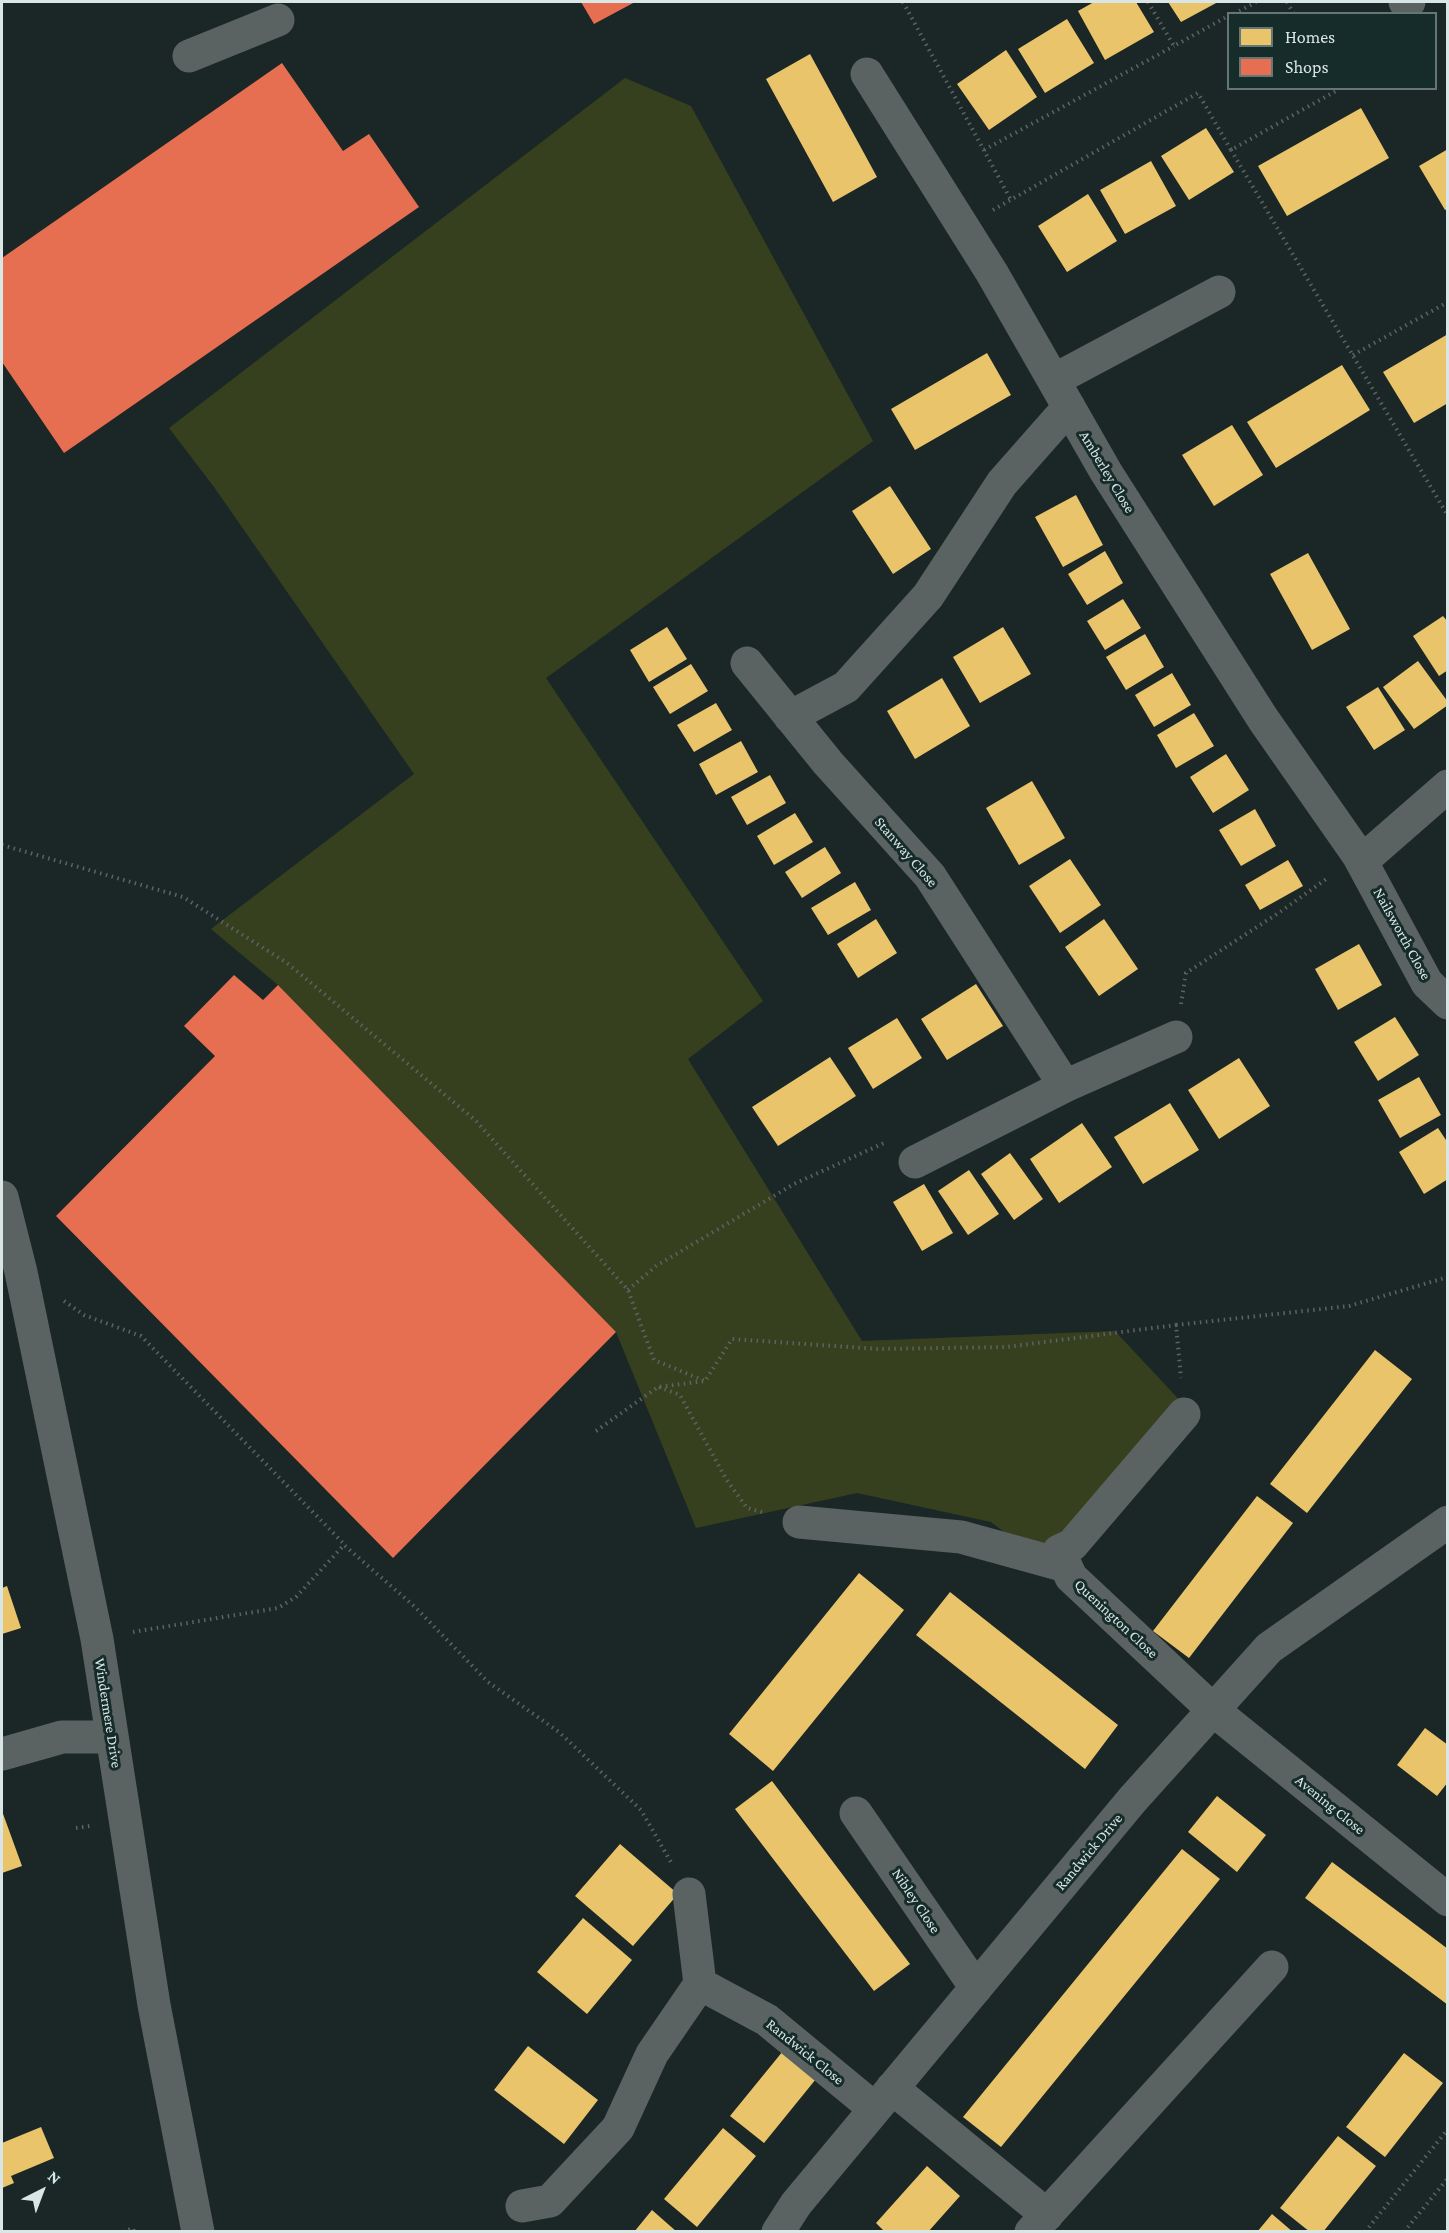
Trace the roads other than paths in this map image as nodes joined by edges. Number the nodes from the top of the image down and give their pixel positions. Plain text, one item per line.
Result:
1 (278, 20) dead end
2 (189, 56) dead end
3 (867, 74) dead end
4 (1220, 292) dead end
5 (1061, 393) junction
6 (747, 663) dead end
7 (790, 717) junction
8 (1448, 786) edge
9 (1360, 858) junction
10 (1448, 1003) edge
11 (1176, 1037) road end
12 (1065, 1086) junction
13 (915, 1162) road end
14 (2, 1197) edge
15 (1184, 1414) road end
16 (799, 1522) road end
17 (1448, 1522) edge
18 (1066, 1566) junction
19 (1213, 1710) junction
20 (111, 1737) junction
21 (2, 1754) edge
22 (856, 1813) dead end
23 (689, 1894) road end
24 (1448, 1900) edge
25 (1272, 1967) dead end
26 (700, 1984) junction
27 (976, 1988) junction
28 (883, 2099) junction
29 (522, 2206) dead end
30 (1039, 2223) edge
31 (198, 2232) edge
32 (778, 2232) edge

1 - 2 street
3 - 5 street, Amberley Close
4 - 5 street
5 - 7 street
5 - 9 street, Amberley Close
6 - 7 street, Stanway Close
7 - 12 street, Stanway Close
8 - 9 street
9 - 10 street, Nailsworth Close
11 - 12 street
12 - 13 street
14 - 20 street, Windermere Drive
15 - 18 street, Quenington Close
16 - 18 street
17 - 19 street, Randwick Drive
18 - 19 street, Quenington Close
19 - 24 street, Avening Close
19 - 27 street, Randwick Drive
20 - 21 street
20 - 31 street, Windermere Drive
22 - 27 street, Nibley Close
23 - 26 street
25 - 30 street
26 - 28 street, Randwick Close
26 - 29 street
27 - 28 street, Randwick Drive
28 - 30 street, Randwick Close
28 - 32 street, Randwick Drive

